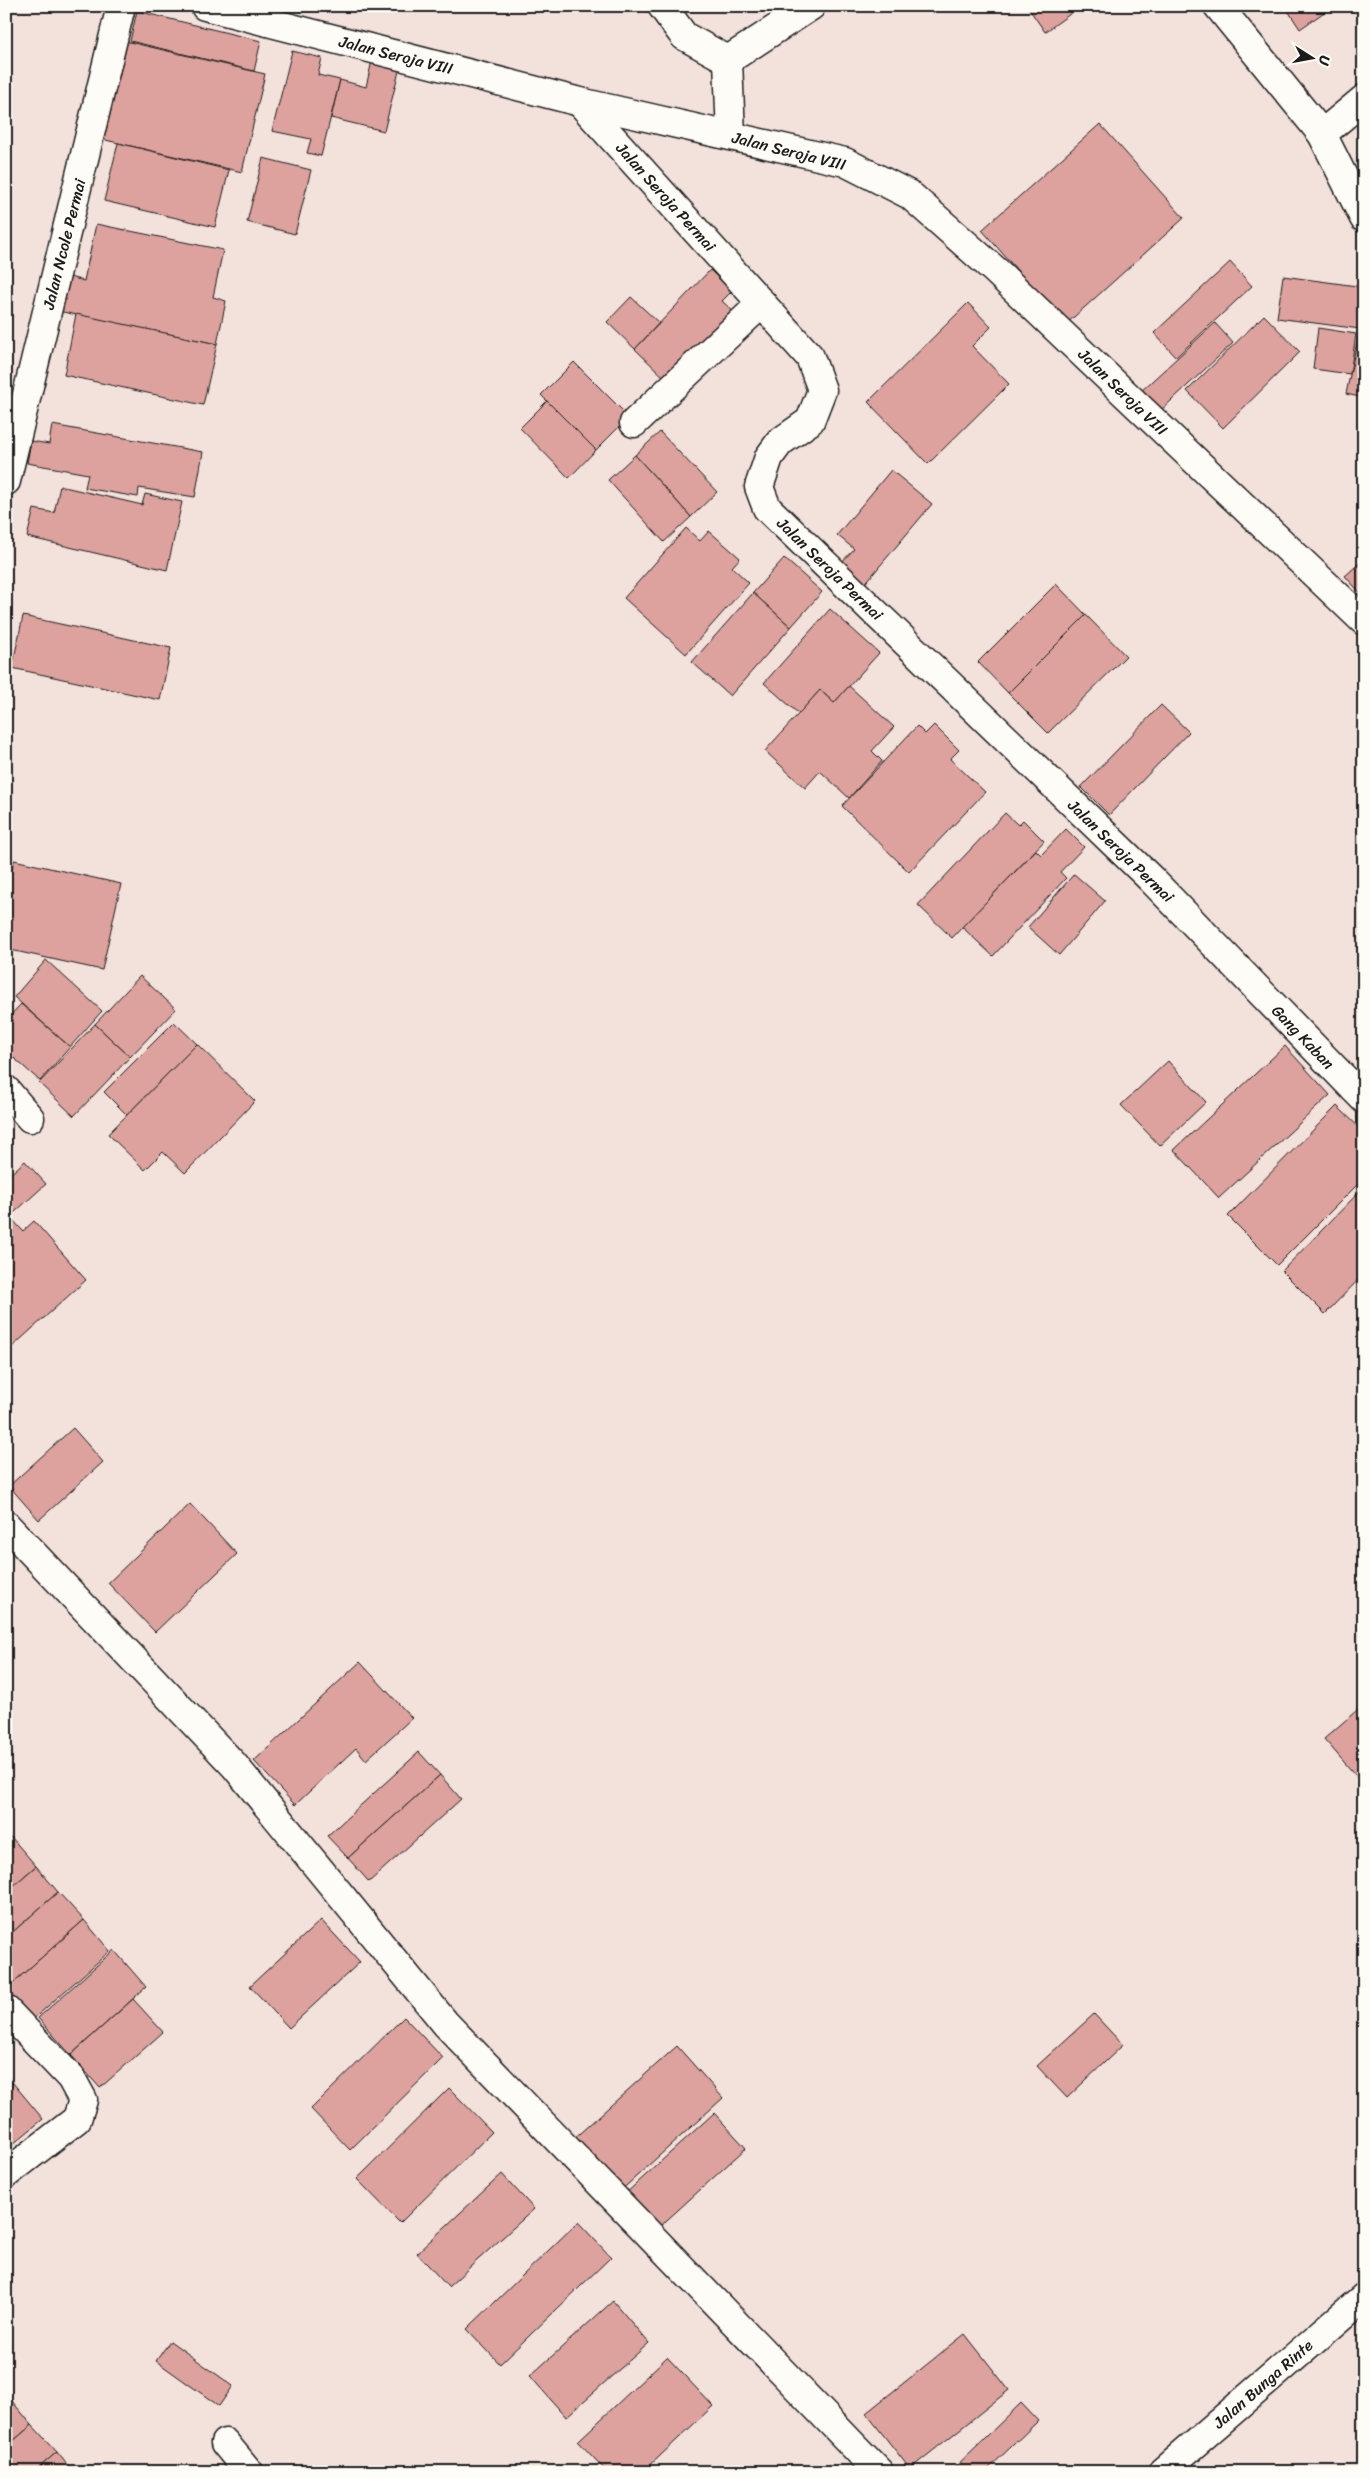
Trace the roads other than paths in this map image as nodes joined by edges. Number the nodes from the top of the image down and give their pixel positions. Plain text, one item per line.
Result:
1 (121, 6) edge
2 (205, 6) edge
3 (662, 6) edge
4 (811, 6) edge
5 (1218, 6) edge
6 (728, 60) junction
7 (1364, 99) edge
8 (580, 102) junction
9 (1322, 134) junction
10 (731, 136) junction
11 (1364, 218) edge
12 (762, 303) junction
13 (634, 423) dead end
14 (6, 481) edge
15 (1364, 621) edge
16 (1264, 996) joint
17 (6, 1090) edge
18 (1364, 1099) edge
19 (30, 1118) dead end
20 (6, 1525) edge
21 (6, 2010) edge
22 (6, 2174) edge
23 (1364, 2297) edge
24 (225, 2443) dead end
25 (249, 2472) edge
26 (879, 2472) edge
27 (1162, 2472) edge

1 - 14 street, Jalan Ncole Permai
2 - 8 street, Jalan Seroja VIII
3 - 6 street
4 - 6 street
5 - 9 street
6 - 10 street
7 - 9 street
8 - 10 street, Jalan Seroja VIII
8 - 12 street, Jalan Seroja Permai
9 - 11 street
10 - 15 street, Jalan Seroja VIII
12 - 13 street
12 - 16 street, Jalan Seroja Permai
16 - 18 street, Gang Kaban
17 - 19 street
20 - 26 street
21 - 22 street
23 - 27 street, Jalan Bunga Rinte
24 - 25 street

